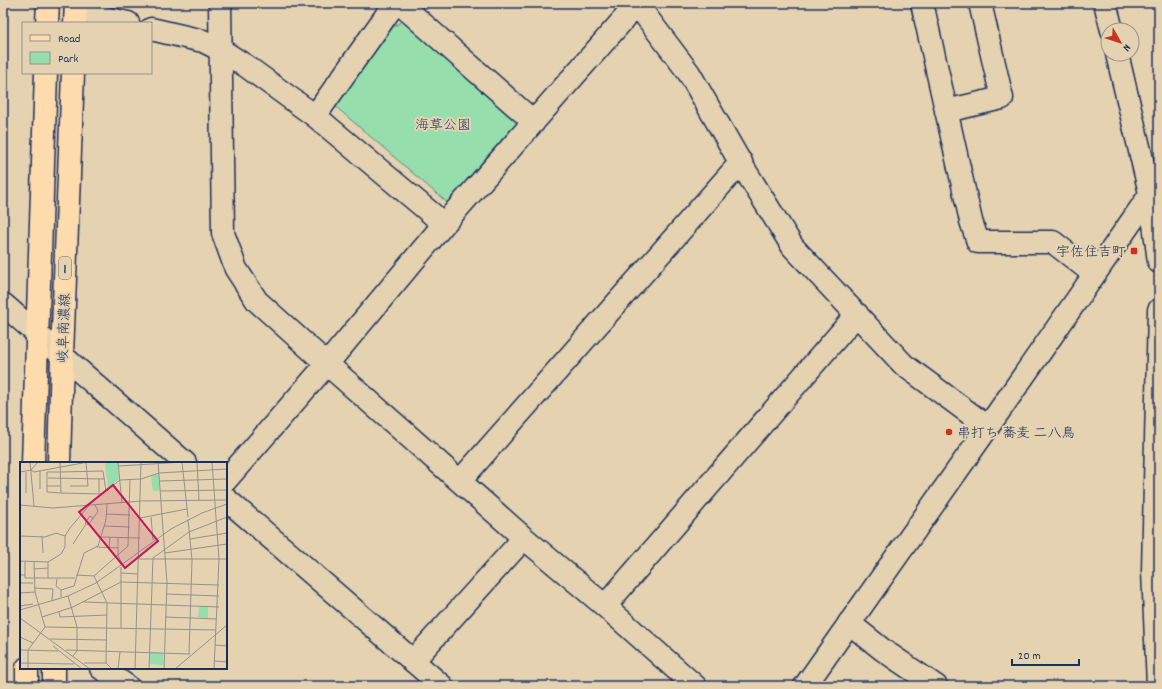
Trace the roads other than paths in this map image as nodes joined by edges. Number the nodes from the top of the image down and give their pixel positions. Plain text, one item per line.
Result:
1 (48, 3) edge
2 (220, 3) edge
3 (396, 3) edge
4 (400, 3) edge
5 (922, 3) edge
6 (980, 3) edge
7 (1105, 3) edge
8 (636, 4) edge
9 (76, 11) edge
10 (47, 22) edge
11 (123, 22) edge
12 (1110, 22) edge
13 (152, 28) edge
14 (221, 50) junction
15 (1119, 62) edge
16 (46, 74) edge
17 (73, 74) edge
18 (946, 111) junction
19 (315, 116) junction
20 (534, 122) junction
21 (741, 162) junction
22 (1154, 187) edge
23 (444, 224) junction
24 (1159, 262) edge
25 (1094, 274) junction
26 (3, 304) edge
27 (1159, 310) edge
28 (857, 314) junction
29 (37, 333) junction
30 (62, 355) junction
31 (327, 364) junction
32 (988, 427) junction
33 (33, 462) edge
34 (59, 462) edge
35 (184, 462) edge
36 (1157, 465) edge
37 (227, 479) edge
38 (460, 481) junction
39 (227, 500) edge
40 (524, 538) junction
41 (1156, 547) edge
42 (605, 606) junction
43 (849, 624) junction
44 (413, 661) junction
45 (27, 669) edge
46 (54, 669) edge
47 (103, 669) edge
48 (27, 686) edge
49 (54, 686) edge
50 (127, 686) edge
51 (442, 686) edge
52 (695, 686) edge
53 (805, 686) edge
54 (936, 686) edge
55 (1158, 686) edge

1 - 10 main road
2 - 14 street
3 - 19 street
4 - 20 street
5 - 18 street
6 - 18 street
7 - 12 street
8 - 20 street
8 - 21 street
9 - 11 street
13 - 14 street
14 - 19 street
14 - 31 street
15 - 22 street
16 - 29 main road, 岐阜南濃線 / 1
17 - 30 main road, 岐阜南濃線 / 1
18 - 25 street
19 - 23 street
20 - 23 street
21 - 28 street
21 - 38 street
22 - 24 street
22 - 25 street
23 - 31 street
25 - 32 street
26 - 29 street
27 - 36 street
28 - 32 street
28 - 42 street
29 - 30 street
29 - 33 main road, 岐阜南濃線 / 1
30 - 34 main road, 岐阜南濃線 / 1
30 - 35 street
31 - 37 street
31 - 38 street
32 - 43 street
36 - 41 street
38 - 40 street
39 - 44 street
40 - 42 street
40 - 44 street
41 - 55 street
42 - 52 street
43 - 53 street
43 - 54 street
44 - 51 street
45 - 48 main road
46 - 49 main road
47 - 50 street

